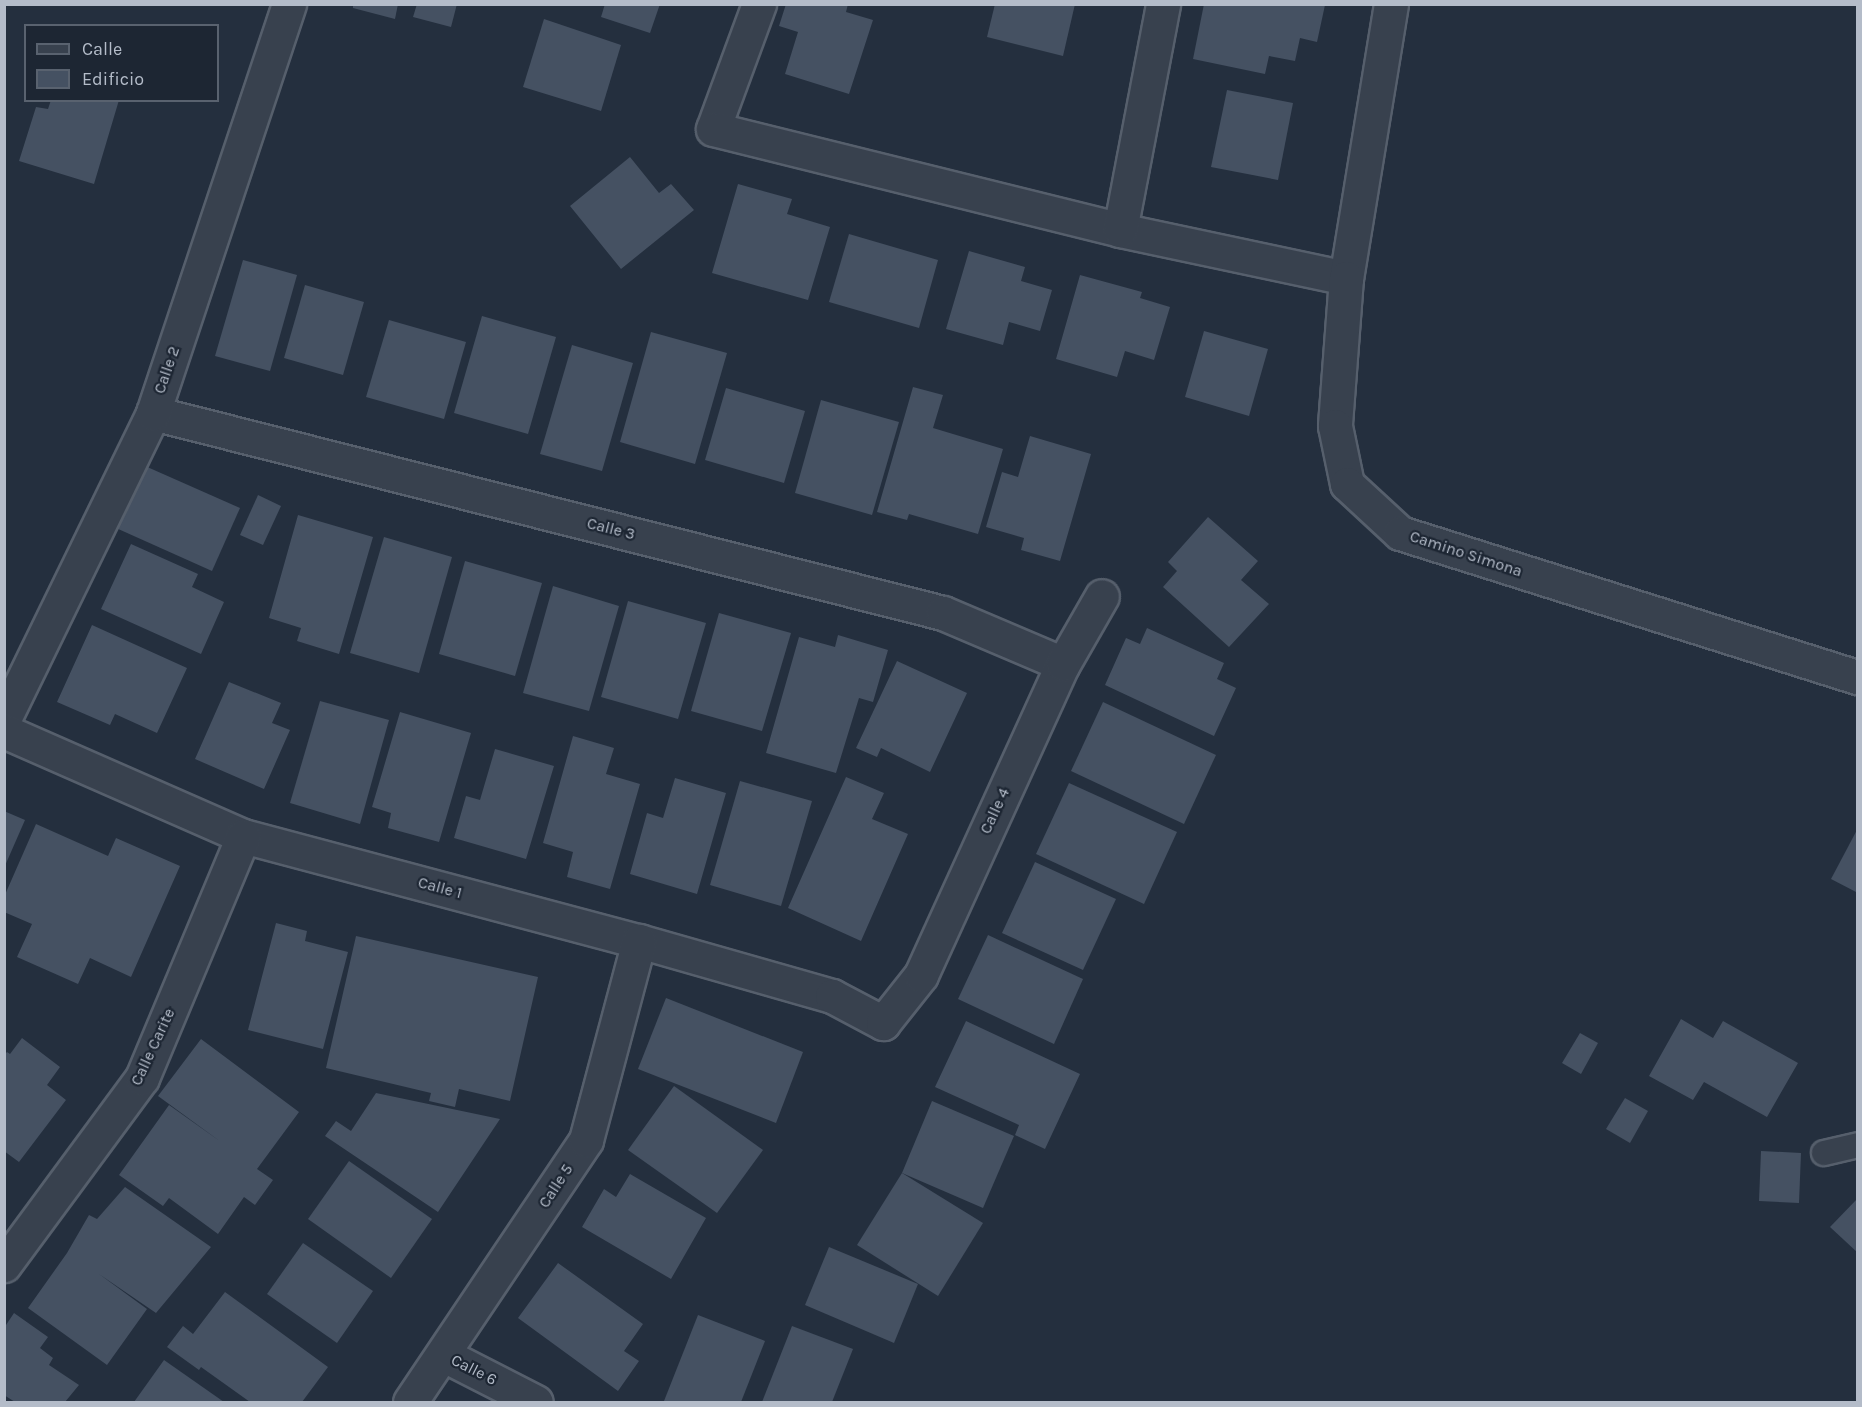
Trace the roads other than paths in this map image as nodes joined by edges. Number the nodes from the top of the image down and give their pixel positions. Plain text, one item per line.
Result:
1 (289, 4) edge
2 (759, 4) edge
3 (1163, 4) edge
4 (1391, 4) edge
5 (1120, 230) junction
6 (1346, 278) junction
7 (153, 413) junction
8 (1102, 596) dead end
9 (1063, 664) junction
10 (1857, 677) edge
11 (4, 719) edge
12 (4, 731) edge
13 (243, 836) junction
14 (639, 941) junction
15 (883, 1023) joint
16 (1857, 1145) edge
17 (1824, 1153) dead end
18 (5, 1262) edge
19 (444, 1354) junction
20 (410, 1402) edge
21 (537, 1402) edge

1 - 7 street, Calle 2
2 - 5 street
3 - 5 street
4 - 6 street, Camino Simona
5 - 6 street
6 - 10 street, Camino Simona
7 - 9 street, Calle 3
7 - 11 street, Calle 2
8 - 9 street, Calle 4
9 - 15 street, Calle 4
12 - 13 street, Calle 1
13 - 14 street, Calle 1
13 - 18 street, Calle Carite
14 - 15 street, Calle 1
14 - 19 street, Calle 5
16 - 17 lane
19 - 20 street, Calle 5
19 - 21 street, Calle 6

